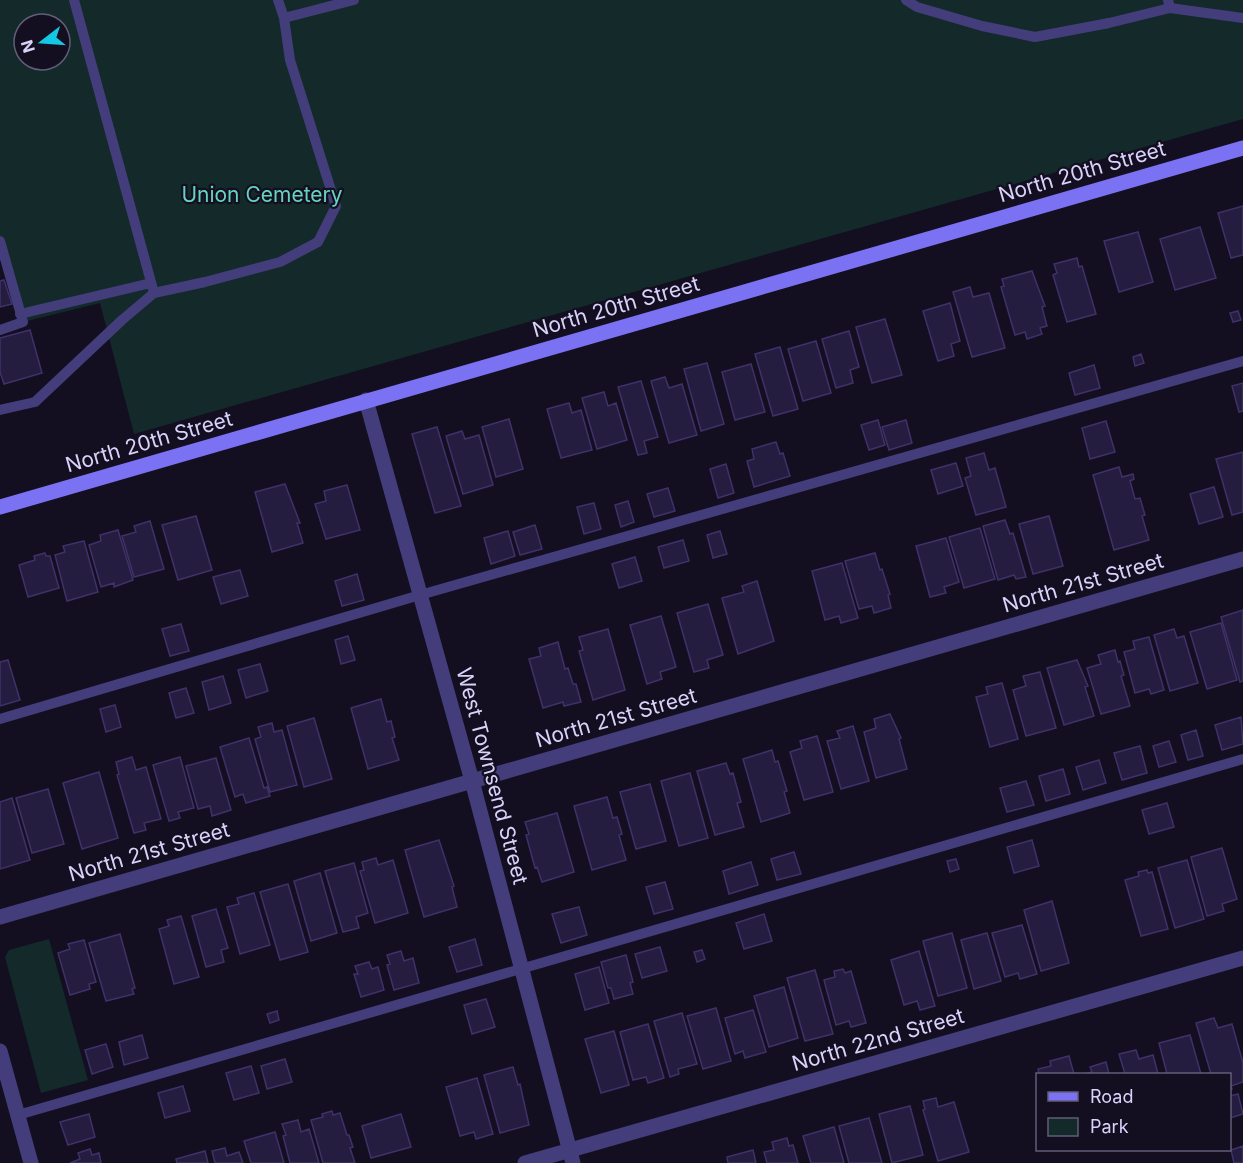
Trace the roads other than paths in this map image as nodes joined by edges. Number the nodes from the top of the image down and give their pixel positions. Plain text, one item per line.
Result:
1 (74, 0) edge
2 (278, 0) edge
3 (354, 0) edge
4 (906, 0) edge
5 (1169, 4) edge
6 (284, 18) junction
7 (1243, 18) edge
8 (1243, 147) edge
9 (0, 242) edge
10 (152, 288) junction
11 (20, 314) junction
12 (0, 330) edge
13 (1243, 361) edge
14 (366, 400) junction
15 (0, 410) edge
16 (0, 507) edge
17 (1243, 559) edge
18 (420, 595) junction
19 (0, 719) edge
20 (1243, 759) edge
21 (472, 781) junction
22 (0, 917) edge
23 (1243, 958) edge
24 (522, 969) junction
25 (0, 1051) edge
26 (18, 1115) junction
27 (572, 1157) edge
28 (31, 1163) edge
29 (525, 1163) edge

1 - 10 lane
2 - 6 lane
3 - 6 lane
4 - 5 lane
5 - 7 lane
6 - 10 lane
8 - 14 main road, North 20th Street
9 - 11 lane
10 - 11 lane
10 - 15 lane
11 - 12 lane
13 - 18 lane
14 - 16 main road, North 20th Street
14 - 18 street, West Townsend Street
17 - 21 street, North 21st Street
18 - 19 lane
18 - 21 street, West Townsend Street
20 - 24 lane
21 - 22 street, North 21st Street
21 - 24 street, West Townsend Street
23 - 27 street, North 22nd Street
24 - 26 lane
24 - 27 street, West Townsend Street
25 - 26 street
26 - 28 street
27 - 29 street, North 22nd Street

